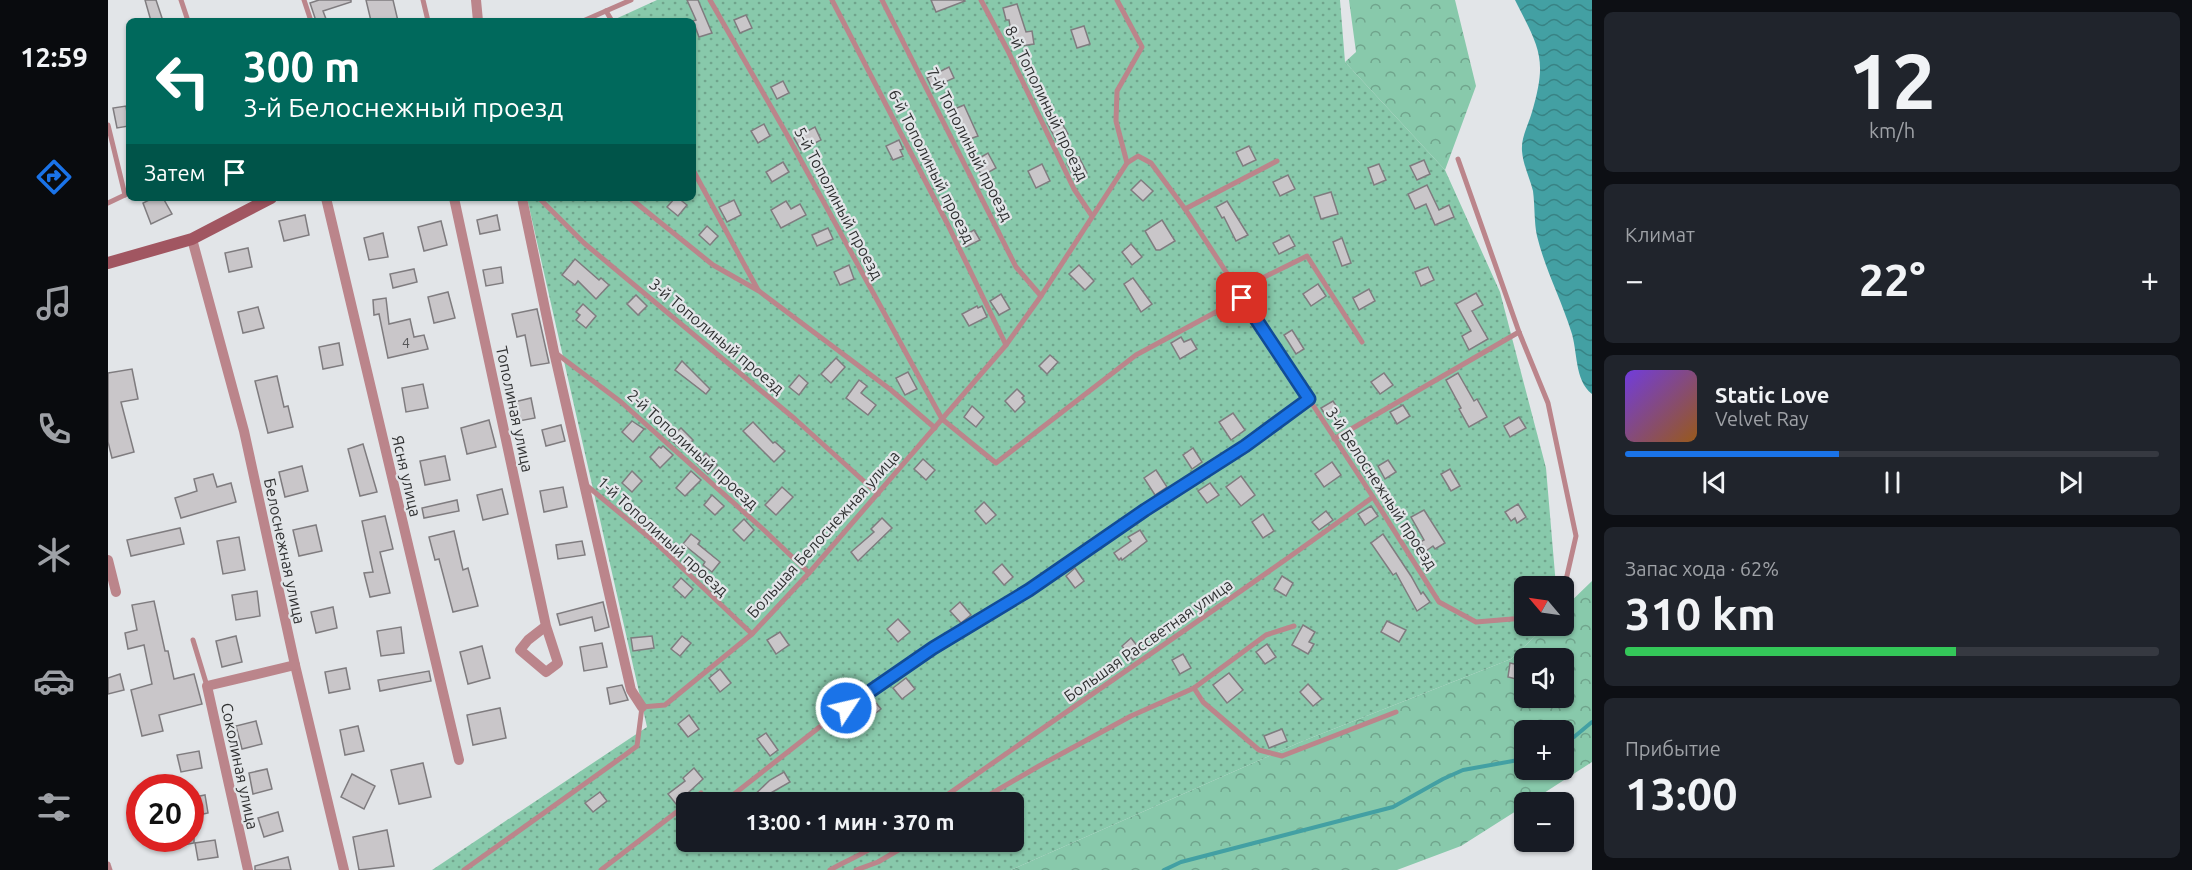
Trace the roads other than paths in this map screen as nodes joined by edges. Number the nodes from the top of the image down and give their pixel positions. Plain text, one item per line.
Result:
1 (181, 0) edge
2 (304, 0) edge
3 (423, 0) edge
4 (476, 0) edge
5 (631, 0) edge
6 (710, 0) edge
7 (832, 0) edge
8 (882, 0) edge
9 (981, 0) edge
10 (1117, 0) edge
11 (606, 11) junction
12 (187, 18) edge
13 (310, 18) edge
14 (427, 18) edge
15 (478, 18) edge
16 (590, 18) edge
17 (610, 18) edge
18 (108, 125) edge
19 (1458, 159) dead end
20 (1277, 161) dead end
21 (1127, 163) junction
22 (696, 176) edge
23 (126, 190) edge
24 (126, 194) edge
25 (265, 201) edge
26 (327, 201) edge
27 (455, 201) edge
28 (523, 201) edge
29 (542, 201) edge
30 (634, 201) edge
31 (108, 203) edge
32 (1185, 209) junction
33 (1092, 216) junction
34 (192, 239) junction
35 (108, 263) edge
36 (759, 291) junction
37 (1238, 291) junction
38 (1041, 296) junction
39 (1242, 298) junction
40 (1519, 332) junction
41 (1362, 342) dead end
42 (1006, 345) junction
43 (554, 352) junction
44 (1309, 399) junction
45 (942, 419) junction
46 (934, 428) junction
47 (1334, 439) junction
48 (583, 482) junction
49 (878, 494) junction
50 (1373, 497) junction
51 (108, 560) edge
52 (809, 573) junction
53 (1567, 576) edge
54 (116, 592) dead end
55 (1514, 619) edge
56 (546, 626) dead end
57 (1294, 627) dead end
58 (752, 634) junction
59 (193, 640) dead end
60 (295, 665) junction
61 (207, 686) junction
62 (1194, 688) junction
63 (642, 707) junction
64 (1396, 712) dead end
65 (459, 760) dead end
66 (737, 792) edge
67 (951, 792) edge
68 (994, 792) edge
69 (676, 812) edge
70 (864, 852) edge
71 (895, 852) edge
72 (848, 859) junction
73 (108, 864) edge
74 (110, 870) edge
75 (248, 870) edge
76 (344, 870) edge
77 (464, 870) edge
78 (601, 870) edge
79 (830, 870) edge
80 (855, 870) edge

1 - 12 lane
2 - 13 lane
3 - 14 lane
4 - 15 street
5 - 11 lane
6 - 45 lane, 5-й Тополиный проезд
7 - 42 lane, 6-й Тополиный проезд
8 - 38 lane, 7-й Тополиный проезд
9 - 33 lane, 8-й Тополиный проезд
10 - 21 lane
11 - 16 lane
11 - 17 lane
18 - 23 lane
19 - 40 lane
20 - 32 lane
21 - 32 lane, 3-й Белоснежный проезд
21 - 33 lane, Большая Белоснежная улица
22 - 36 lane
24 - 31 lane
25 - 34 street
26 - 65 street, Ясня улица
27 - 56 street, Тополиная улица
28 - 43 street
29 - 49 lane, 3-й Тополиный проезд
30 - 36 lane
32 - 37 lane, 3-й Белоснежный проезд
33 - 38 lane, Большая Белоснежная улица
34 - 35 street
34 - 60 street, Белоснежная улица
36 - 46 lane
37 - 39 lane, 3-й Белоснежный проезд
37 - 41 lane
38 - 42 lane, Большая Белоснежная улица
39 - 44 lane, 3-й Белоснежный проезд
39 - 45 lane
40 - 47 lane
40 - 53 lane
42 - 45 lane, Большая Белоснежная улица
43 - 48 street
43 - 52 lane, 2-й Тополиный проезд
44 - 47 lane, 3-й Белоснежный проезд
44 - 66 lane
45 - 46 lane, Большая Белоснежная улица
46 - 49 lane, Большая Белоснежная улица
47 - 50 lane, 3-й Белоснежный проезд
48 - 58 lane, 1-й Тополиный проезд
48 - 63 street
49 - 52 lane, Большая Белоснежная улица
50 - 55 lane, 3-й Белоснежный проезд
50 - 67 lane, Большая Рассветная улица
51 - 54 street
52 - 58 lane, Большая Белоснежная улица
57 - 62 lane
58 - 63 lane, Большая Белоснежная улица
59 - 61 lane
60 - 61 street, Соколиная улица
60 - 76 street, Белоснежная улица
61 - 75 street, Соколиная улица
62 - 64 lane
62 - 68 lane
63 - 77 lane
69 - 78 lane
70 - 72 lane
71 - 80 lane
72 - 79 lane
72 - 80 lane
73 - 74 lane

